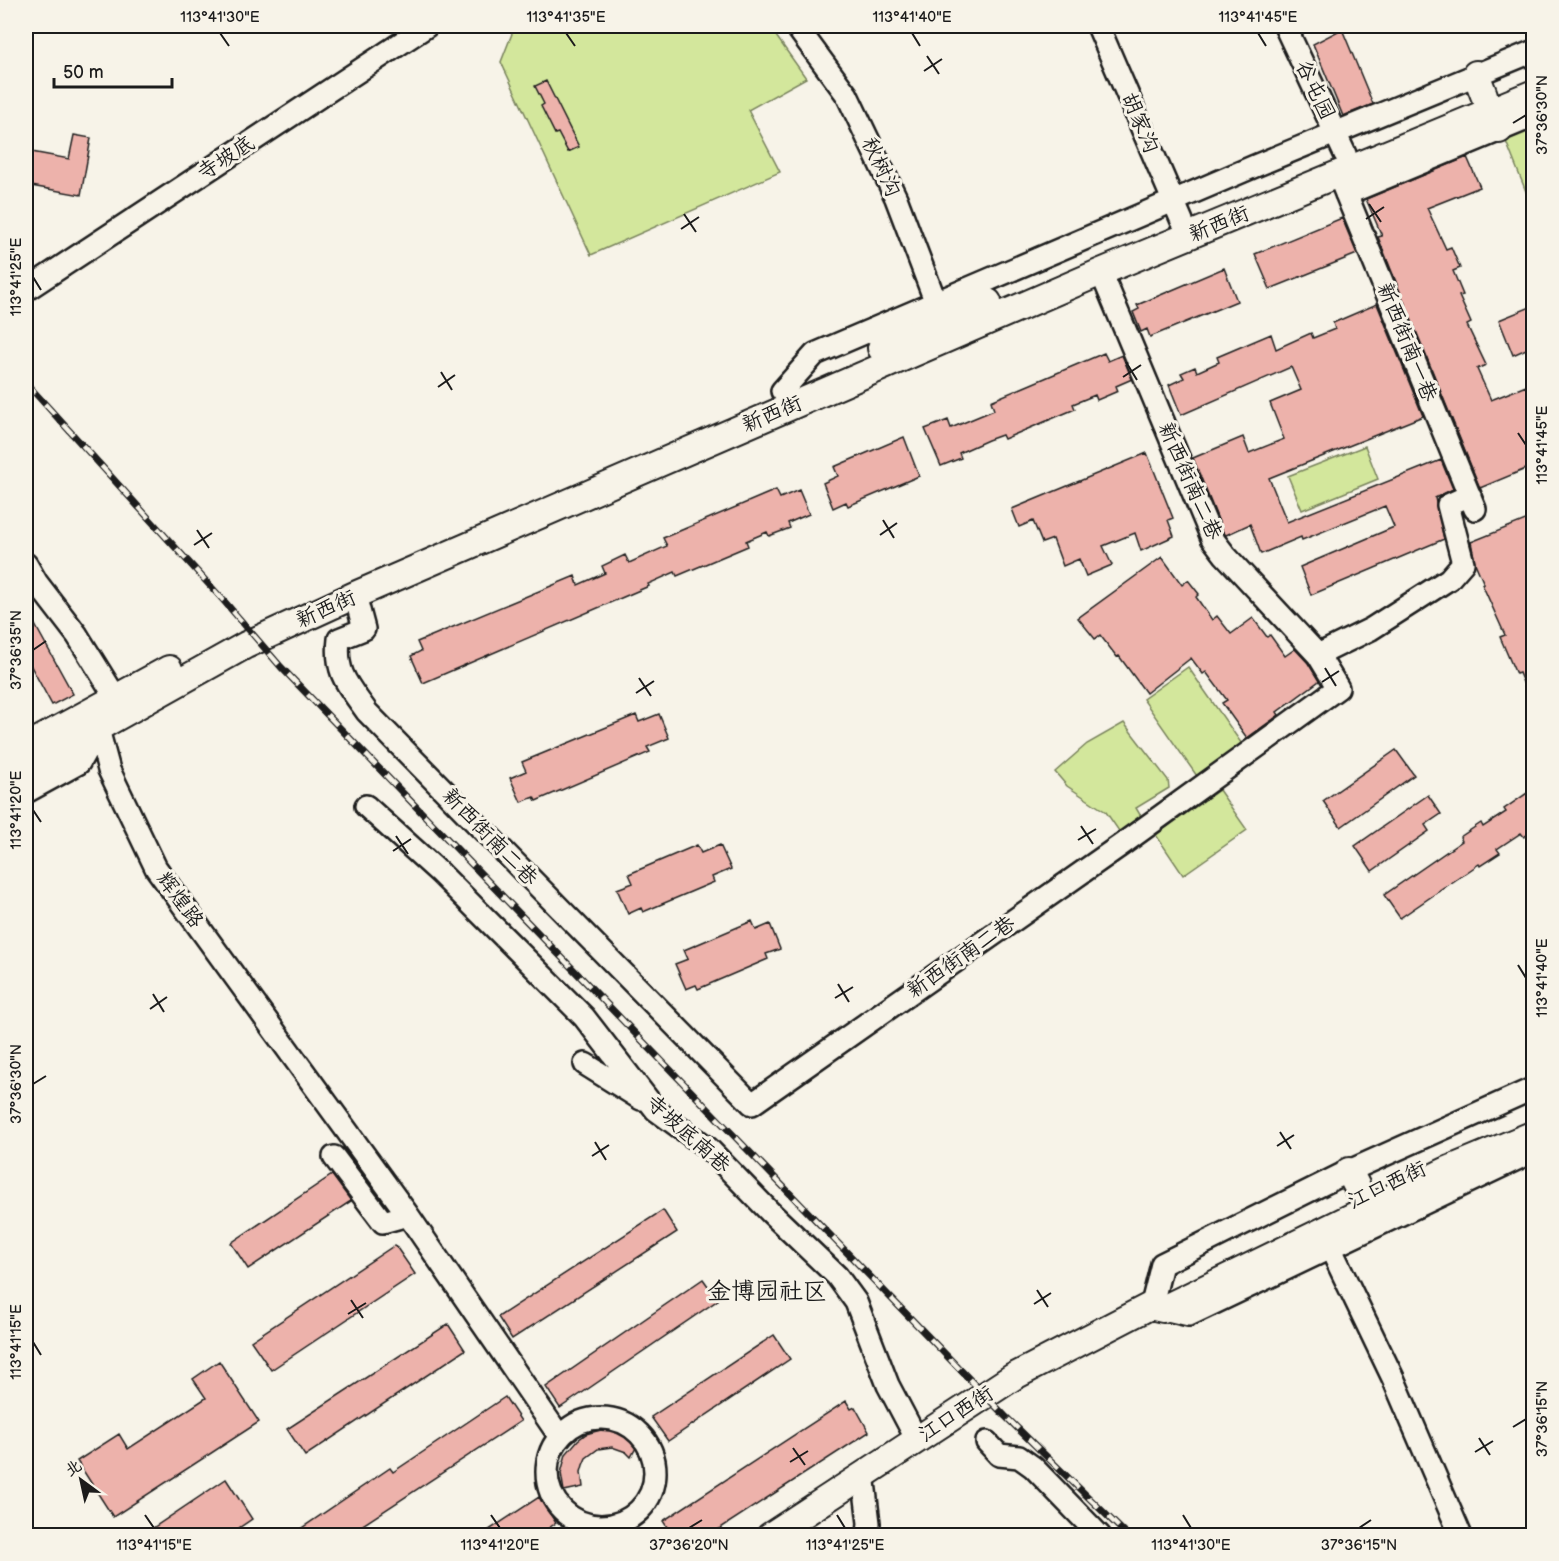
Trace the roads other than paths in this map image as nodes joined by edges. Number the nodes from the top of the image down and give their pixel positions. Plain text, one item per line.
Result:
1 (427, 26) edge
2 (796, 26) edge
3 (1098, 26) edge
4 (1288, 27) edge
5 (1533, 51) edge
6 (1533, 75) edge
7 (1533, 93) edge
8 (1488, 103) junction
9 (1533, 116) edge
10 (1341, 164) junction
11 (1178, 211) junction
12 (1101, 272) junction
13 (26, 290) edge
14 (940, 312) junction
15 (26, 564) edge
16 (355, 595) junction
17 (1318, 655) junction
18 (116, 698) junction
19 (98, 729) junction
20 (26, 747) edge
21 (26, 768) edge
22 (26, 792) edge
23 (366, 806) dead end
24 (585, 1064) dead end
25 (1533, 1088) edge
26 (656, 1110) junction
27 (1533, 1116) edge
28 (1533, 1134) edge
29 (1533, 1151) edge
30 (334, 1157) dead end
31 (1349, 1171) junction
32 (1454, 1178) junction
33 (1370, 1210) junction
34 (408, 1215) junction
35 (1330, 1247) junction
36 (1156, 1304) junction
37 (560, 1437) junction
38 (916, 1440) junction
39 (987, 1442) dead end
40 (863, 1474) junction
41 (630, 1528) edge
42 (770, 1536) edge
43 (868, 1536) edge
44 (1100, 1536) edge
45 (1461, 1536) edge

1 - 13 street, 寺坡底
2 - 14 street, 秋树沟
3 - 11 street, 胡家沟
4 - 10 street, 谷屯园
5 - 8 street
6 - 8 main road, 新西街
7 - 8 main road, 新西街
8 - 9 street
8 - 10 main road, 新西街
8 - 10 street
10 - 11 main road, 新西街
10 - 12 main road, 新西街
10 - 17 street, 新西街南一巷
11 - 14 main road, 新西街
12 - 16 main road, 新西街
12 - 17 street, 新西街南二巷
14 - 18 main road, 新西街
15 - 18 street
16 - 17 street, 新西街南二巷
16 - 19 main road, 新西街
18 - 19 street
18 - 20 main road, 新西街
19 - 21 main road, 新西街
19 - 22 street
19 - 34 street, 辉煌路
23 - 26 street, 寺坡底南巷
24 - 26 street
25 - 31 street
26 - 38 street, 寺坡底南巷
27 - 33 main road, 江口西街
28 - 32 main road, 江口西街
29 - 32 street
30 - 34 street
31 - 33 main road
31 - 36 street
32 - 33 main road, 江口西街
33 - 35 street
33 - 36 main road, 江口西街
34 - 37 street, 辉煌路
35 - 36 street
35 - 45 street
36 - 38 main road, 江口西街
37 - 41 street
37 - 41 street
38 - 40 main road, 江口西街
39 - 44 street
40 - 42 main road, 江口西街
40 - 43 street

